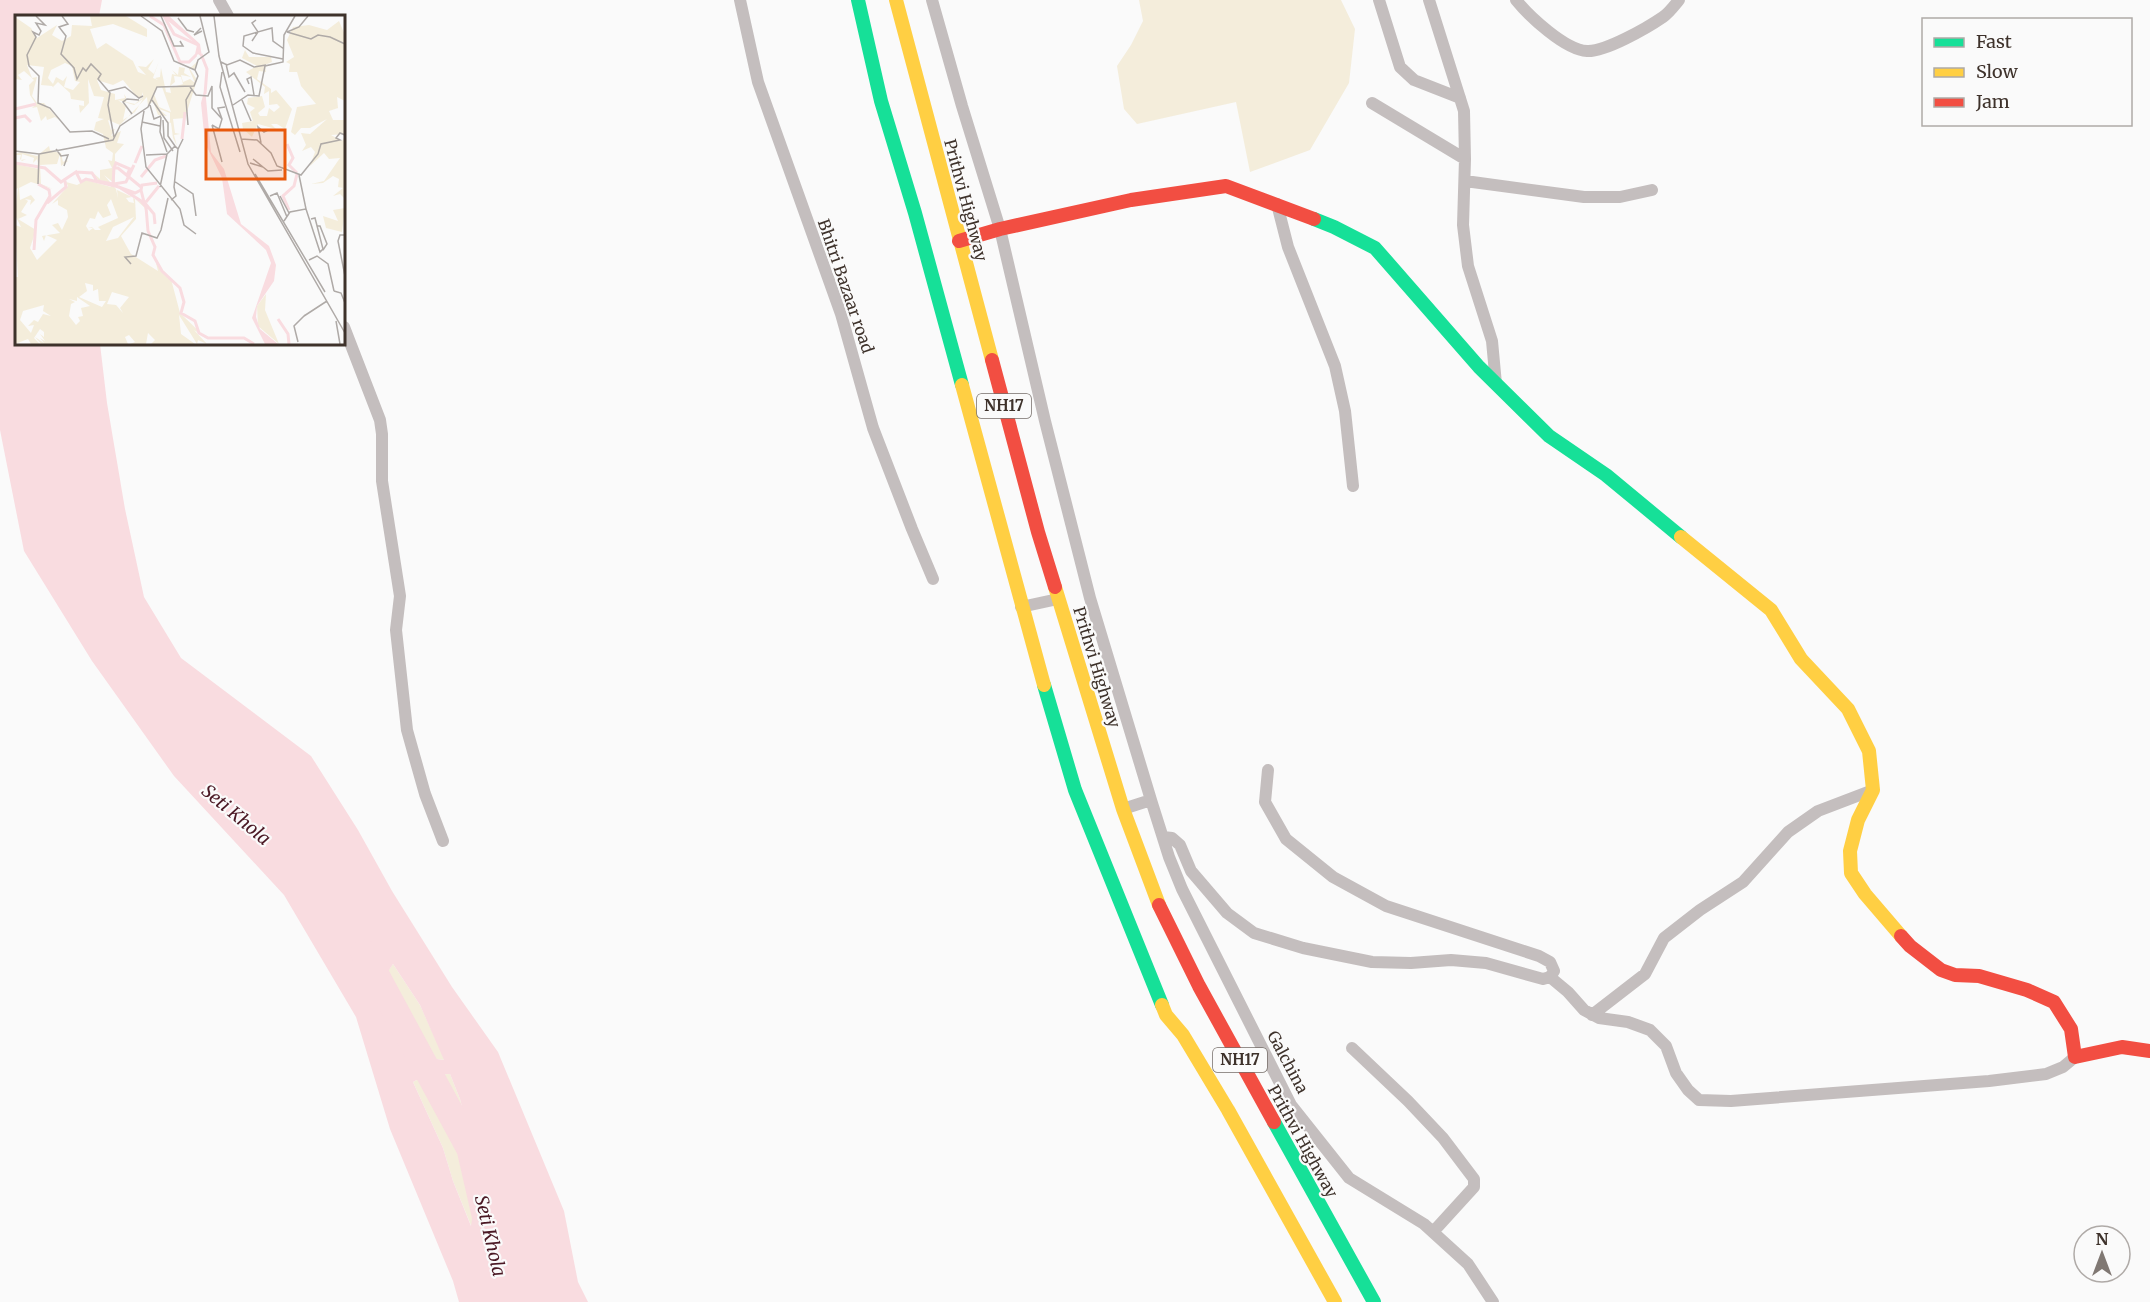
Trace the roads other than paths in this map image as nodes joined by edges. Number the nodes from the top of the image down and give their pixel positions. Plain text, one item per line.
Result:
1 (219, 0) edge
2 (740, 0) edge
3 (858, 0) edge
4 (896, 0) edge
5 (932, 0) edge
6 (1379, 0) edge
7 (1429, 0) edge
8 (1516, 0) edge
9 (1679, 0) edge
10 (227, 15) edge
11 (1460, 98) junction
12 (1372, 103) dead end
13 (1465, 159) junction
14 (1465, 181) junction
15 (1652, 190) dead end
16 (1277, 204) junction
17 (1000, 229) junction
18 (959, 241) junction
19 (345, 330) edge
20 (1496, 384) junction
21 (1353, 486) dead end
22 (933, 579) dead end
23 (1058, 599) junction
24 (1021, 607) junction
25 (1268, 770) dead end
26 (1873, 790) junction
27 (1151, 800) junction
28 (1123, 809) junction
29 (1163, 837) junction
30 (443, 841) dead end
31 (1550, 977) junction
32 (1592, 1015) junction
33 (1352, 1048) dead end
34 (2150, 1051) edge
35 (2075, 1057) junction
36 (1433, 1232) junction
37 (1335, 1302) edge
38 (1374, 1302) edge
39 (1493, 1302) edge

1 - 10 street
2 - 22 street, Bhitri Bazaar road
3 - 24 main road
4 - 18 main road, Prithvi Highway / NH17
5 - 17 street, Galchina
6 - 11 street
7 - 11 street
8 - 9 street
11 - 13 street
12 - 13 street
13 - 14 street
14 - 15 street
14 - 20 street
16 - 17 main road
16 - 20 main road
16 - 21 street
17 - 18 main road
17 - 27 street, Galchina
18 - 23 main road, Prithvi Highway / NH17
19 - 30 street
20 - 26 main road
23 - 24 street
23 - 28 main road, Prithvi Highway / NH17
24 - 37 main road
25 - 31 street
26 - 32 street
26 - 35 main road
27 - 28 street
27 - 29 street, Galchina
28 - 38 main road, Prithvi Highway / NH17
29 - 31 street
29 - 36 street, Galchina
31 - 32 street
32 - 35 street
33 - 36 street
34 - 35 main road
36 - 39 street, Galchina

